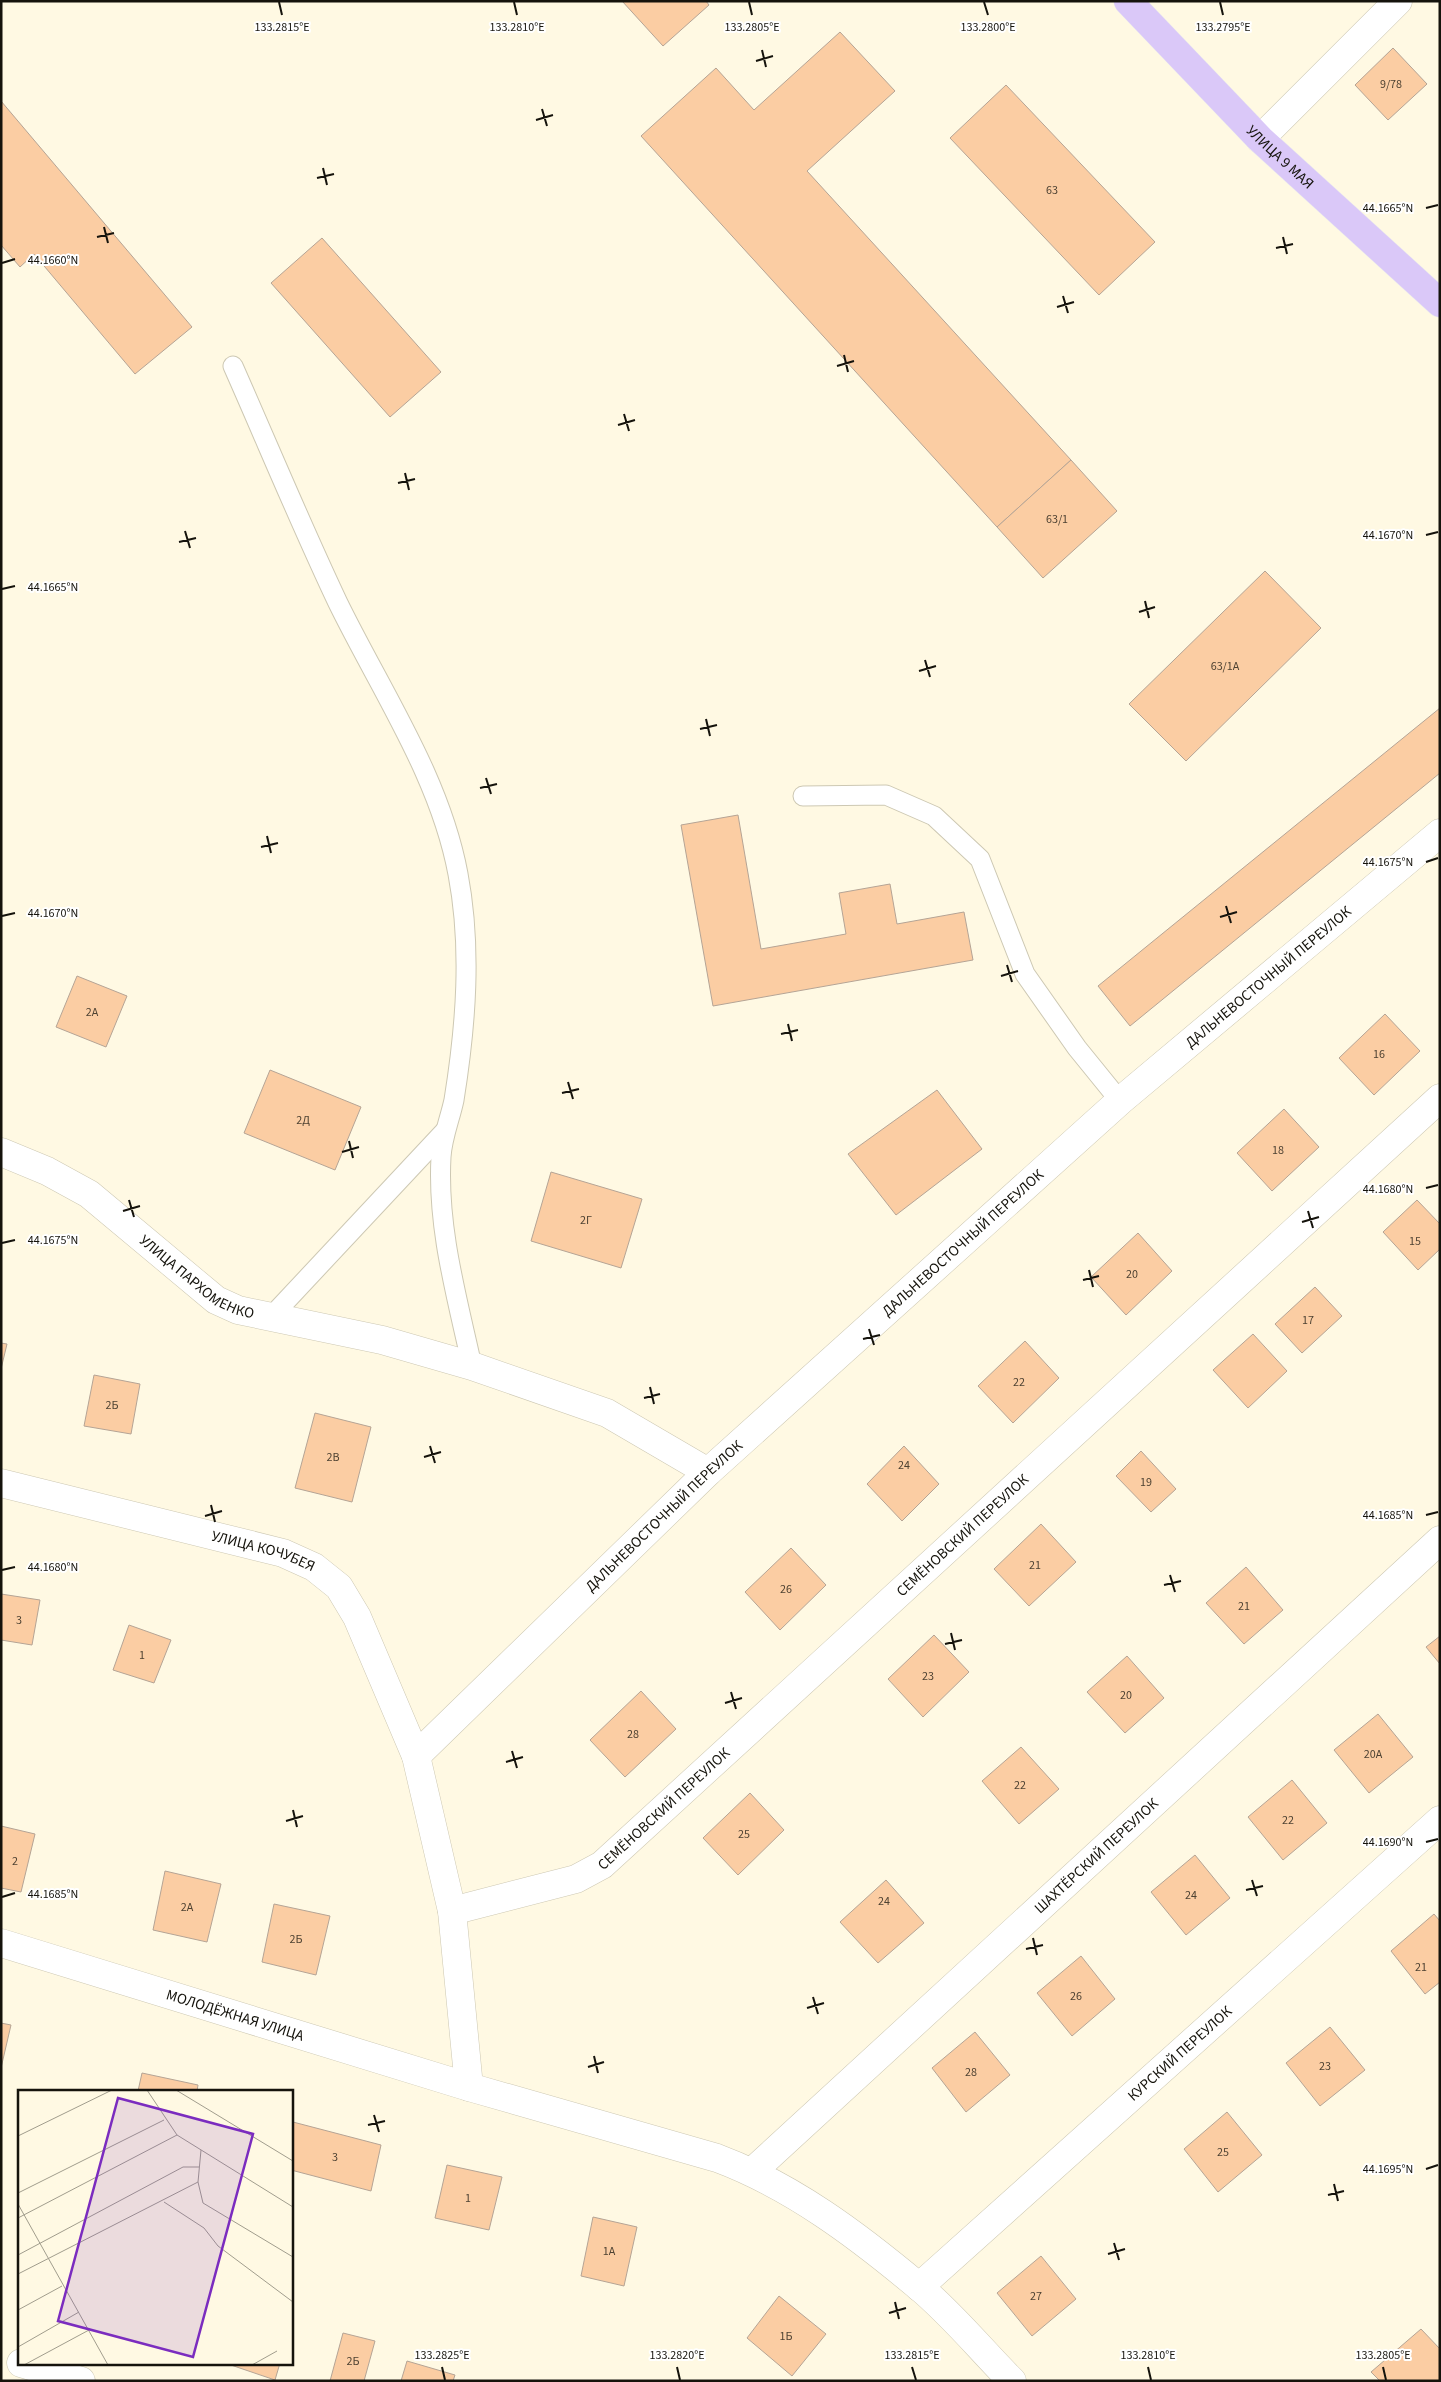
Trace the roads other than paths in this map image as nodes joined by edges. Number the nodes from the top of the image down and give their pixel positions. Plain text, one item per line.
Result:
1 (1128, 1) edge
2 (1398, 1) edge
3 (1260, 139) junction
4 (1440, 303) edge
5 (233, 366) dead end
6 (803, 796) dead end
7 (1440, 833) edge
8 (1440, 1098) edge
9 (1120, 1101) junction
10 (447, 1129) junction
11 (1, 1152) edge
12 (270, 1318) junction
13 (472, 1366) junction
14 (708, 1472) junction
15 (1, 1483) edge
16 (1440, 1540) edge
17 (416, 1756) junction
18 (1440, 1820) edge
19 (452, 1911) junction
20 (1, 1943) edge
21 (469, 2087) junction
22 (753, 2172) junction
23 (919, 2287) junction
24 (1, 2358) edge
25 (18, 2362) edge
26 (23, 2364) edge
27 (81, 2381) edge
28 (1012, 2381) edge

1 - 3 main road, УЛИЦА 9 МАЯ
2 - 3 street
3 - 4 main road, УЛИЦА 9 МАЯ
5 - 10 lane
6 - 9 lane
7 - 9 street, ДАЛЬНЕВОСТОЧНЫЙ ПЕРЕУЛОК
8 - 19 street, СЕМЁНОВСКИЙ ПЕРЕУЛОК
9 - 14 street, ДАЛЬНЕВОСТОЧНЫЙ ПЕРЕУЛОК
10 - 12 lane
10 - 13 lane
11 - 12 street, УЛИЦА ПАРХОМЕНКО
12 - 13 street, УЛИЦА ПАРХОМЕНКО
13 - 14 street, УЛИЦА ПАРХОМЕНКО
14 - 17 street, ДАЛЬНЕВОСТОЧНЫЙ ПЕРЕУЛОК
15 - 17 street, УЛИЦА КОЧУБЕЯ
16 - 22 street, ШАХТЁРСКИЙ ПЕРЕУЛОК
17 - 19 street, УЛИЦА КОЧУБЕЯ
18 - 23 street, КУРСКИЙ ПЕРЕУЛОК
19 - 21 street, УЛИЦА КОЧУБЕЯ
20 - 21 street, МОЛОДЁЖНАЯ УЛИЦА
21 - 22 street, МОЛОДЁЖНАЯ УЛИЦА
22 - 23 street, МОЛОДЁЖНАЯ УЛИЦА
23 - 28 street, МОЛОДЁЖНАЯ УЛИЦА
24 - 25 street
26 - 27 street

